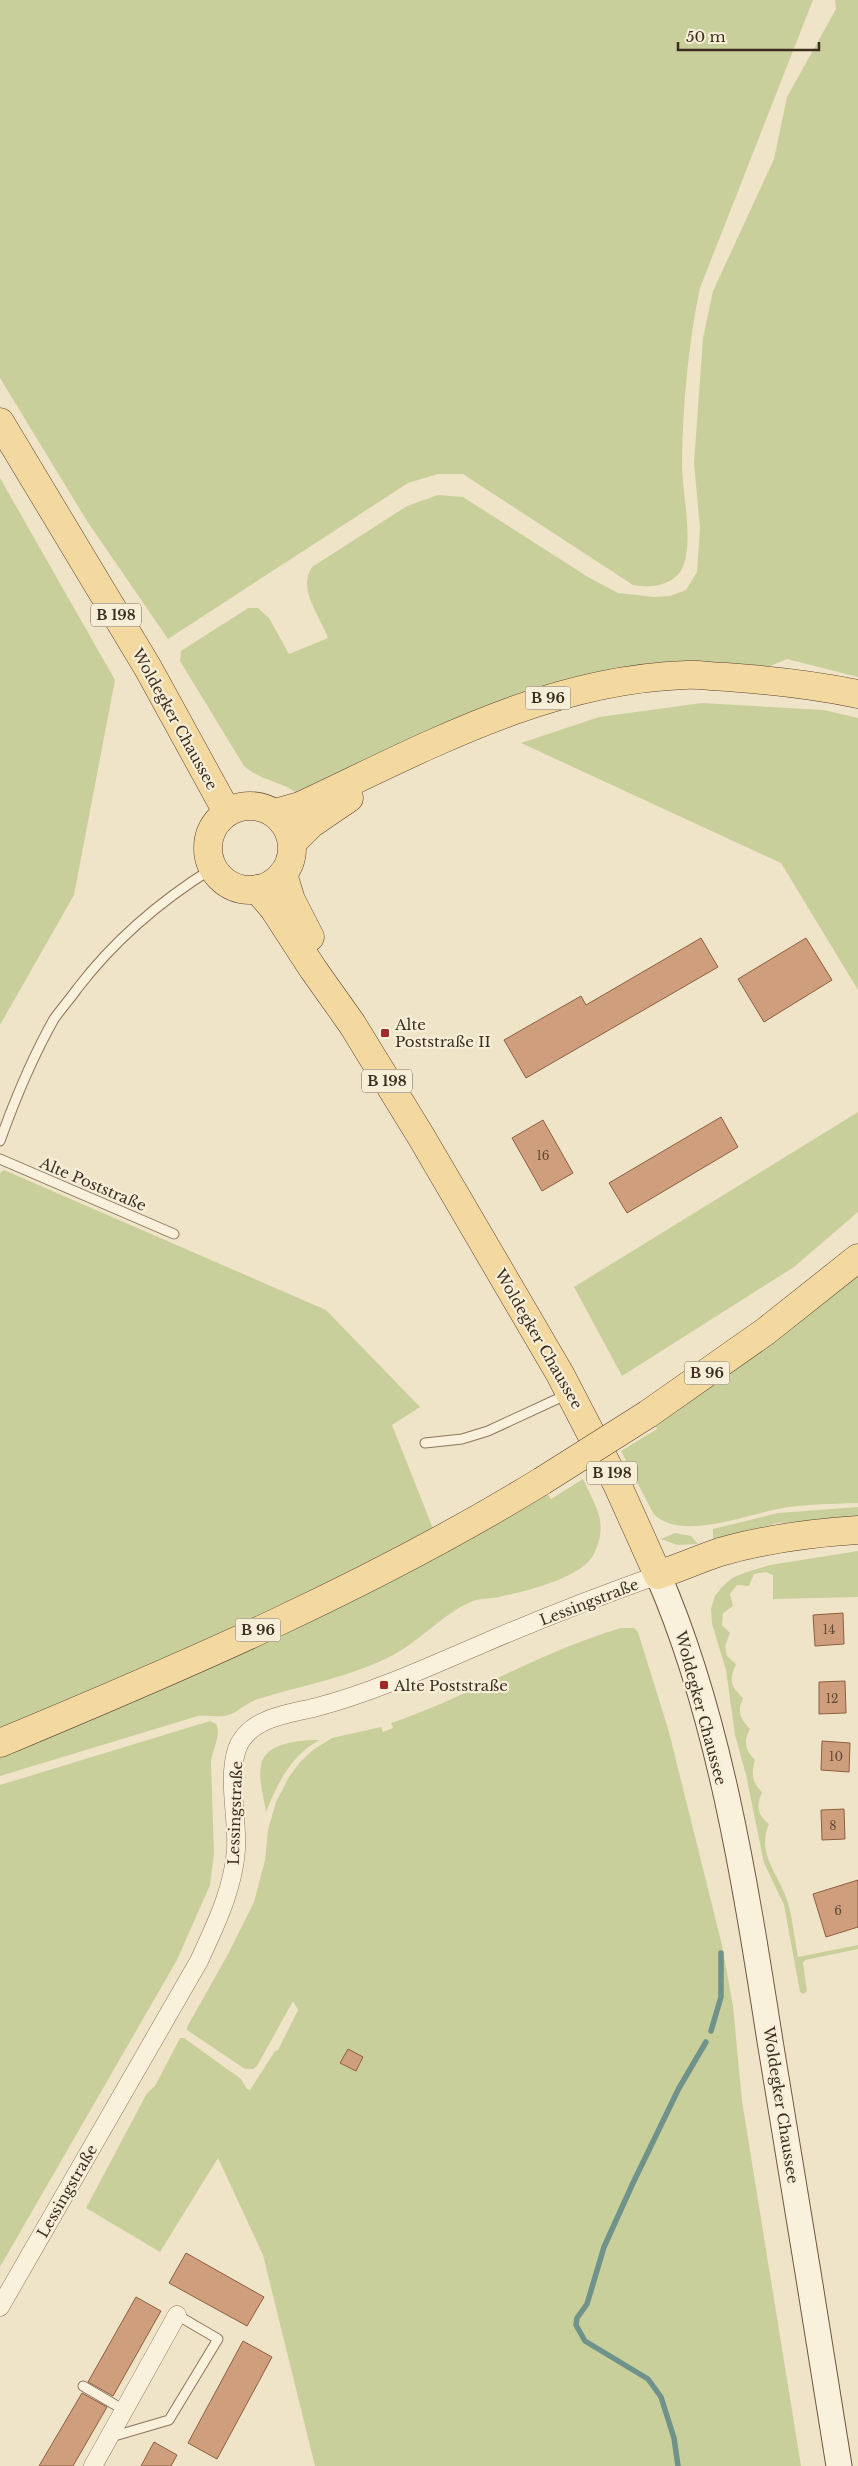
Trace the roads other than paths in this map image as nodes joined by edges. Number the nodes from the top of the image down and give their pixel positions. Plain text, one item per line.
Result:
1 (0, 422) edge
2 (858, 694) edge
3 (419, 750) junction
4 (227, 812) junction
5 (275, 813) junction
6 (292, 843) junction
7 (213, 868) junction
8 (283, 874) junction
9 (257, 889) junction
10 (352, 1024) junction
11 (0, 1141) edge
12 (0, 1159) edge
13 (174, 1234) dead end
14 (858, 1258) edge
15 (571, 1393) junction
16 (425, 1444) dead end
17 (858, 1530) edge
18 (658, 1575) junction
19 (0, 1743) edge
20 (0, 2307) edge
21 (177, 2315) joint
22 (83, 2386) dead end
23 (124, 2410) junction
24 (108, 2438) junction
25 (93, 2466) edge
26 (839, 2466) edge

1 - 4 main road, Woldegker Chaussee / B 198
2 - 3 main road, B 96
3 - 5 main road
3 - 6 main road, B 96
4 - 5 main road
4 - 7 main road
5 - 6 main road
6 - 8 main road
7 - 9 main road
7 - 11 lane
8 - 9 main road
8 - 10 main road, Woldegker Chaussee / B 198
9 - 10 main road, Woldegker Chaussee / B 198
10 - 15 main road, Woldegker Chaussee / B 198
12 - 13 lane, Alte Poststraße
14 - 19 main road, B 96, bridge
15 - 16 lane
15 - 18 main road, Woldegker Chaussee / B 198
17 - 18 main road
18 - 20 street, Lessingstraße
18 - 26 main road, Woldegker Chaussee
21 - 23 street
21 - 24 lane
22 - 23 lane
23 - 24 street
24 - 25 street

